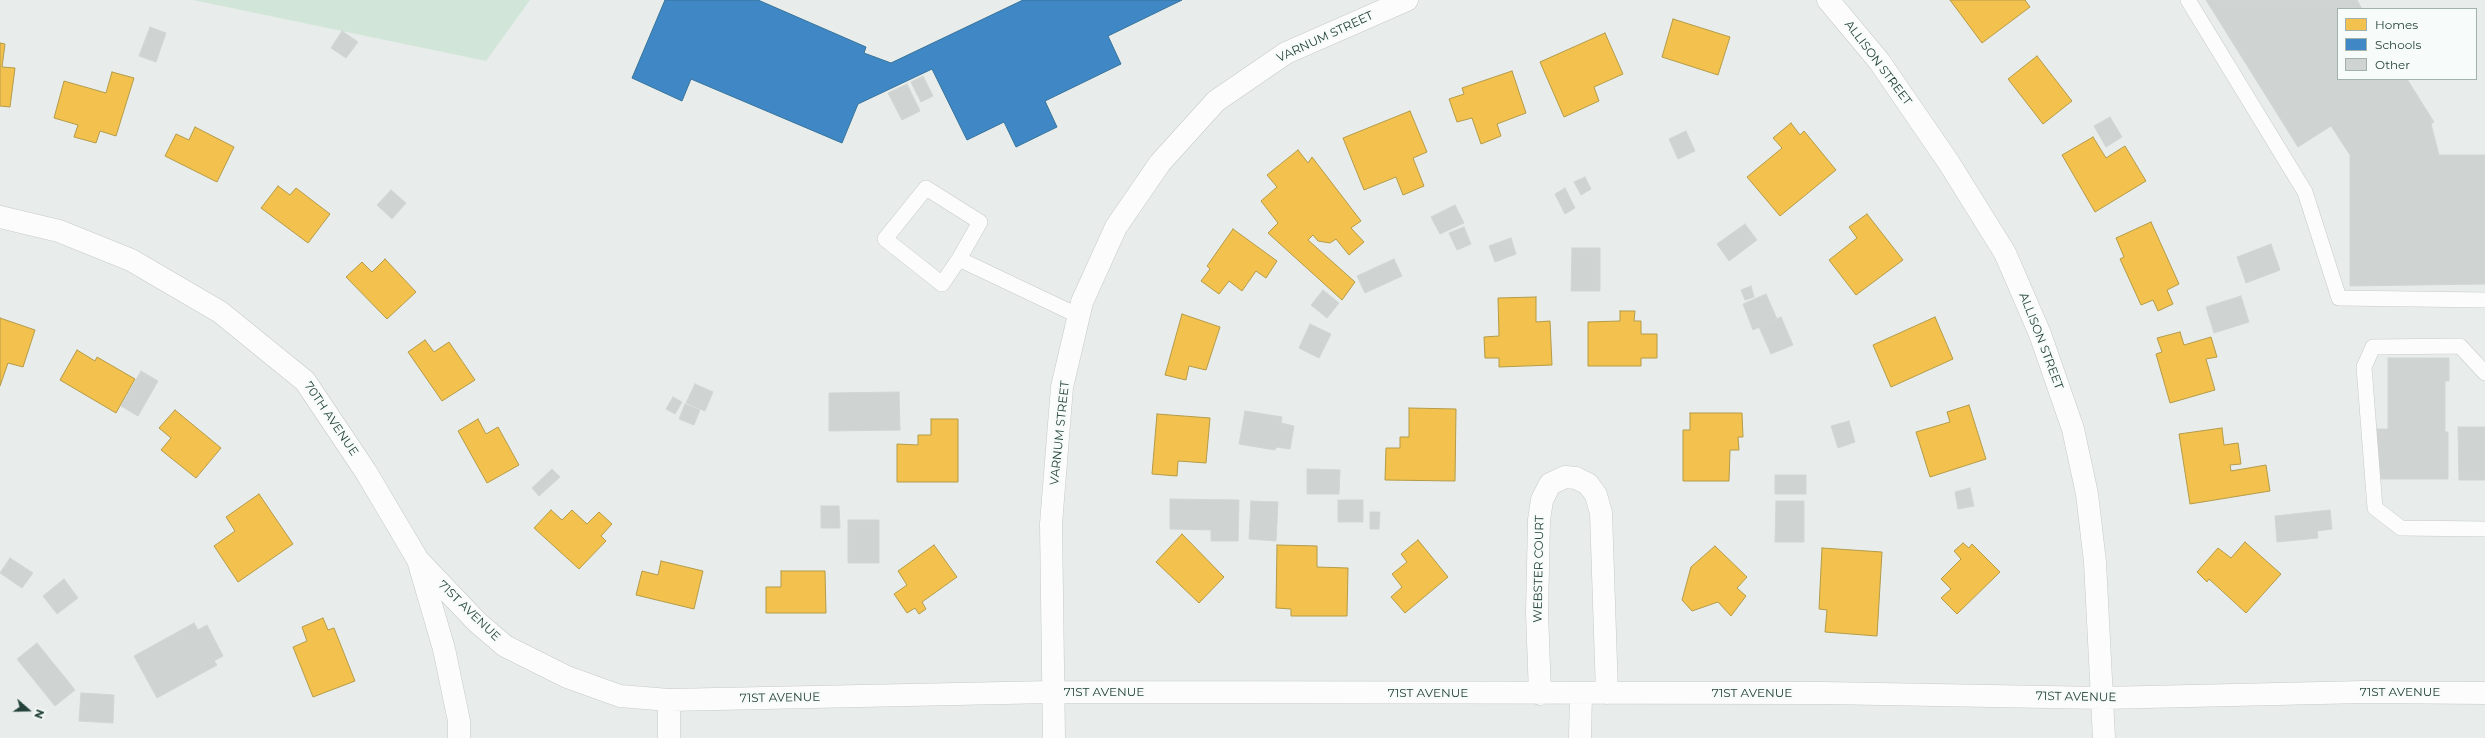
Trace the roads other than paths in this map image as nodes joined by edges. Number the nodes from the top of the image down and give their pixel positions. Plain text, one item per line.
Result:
1 (1407, 0) edge
2 (1828, 0) edge
3 (2188, 0) edge
4 (0, 217) edge
5 (959, 260) junction
6 (2485, 300) edge
7 (1080, 316) junction
8 (2485, 374) edge
9 (2485, 529) edge
10 (418, 560) junction
11 (1052, 692) junction
12 (1580, 693) junction
13 (1608, 693) junction
14 (2485, 693) edge
15 (1540, 694) junction
16 (2103, 698) junction
17 (670, 700) junction
18 (459, 738) edge
19 (669, 738) edge
20 (1054, 738) edge
21 (1580, 738) edge
22 (2104, 738) edge

1 - 7 street, VARNUM STREET
2 - 16 street, ALLISON STREET
3 - 6 lane
4 - 10 street, 70TH AVENUE
5 - 5 lane
5 - 7 lane
7 - 11 street, VARNUM STREET
8 - 9 lane
10 - 17 street, 71ST AVENUE
10 - 18 street, 70TH AVENUE
11 - 15 street, 71ST AVENUE
11 - 17 street, 71ST AVENUE
11 - 20 street, VARNUM STREET
12 - 13 street, 71ST AVENUE
12 - 15 street, 71ST AVENUE
12 - 21 street
13 - 15 street, WEBSTER COURT
13 - 16 street, 71ST AVENUE
14 - 16 street, 71ST AVENUE
16 - 22 street, ALLISON STREET
17 - 19 street

